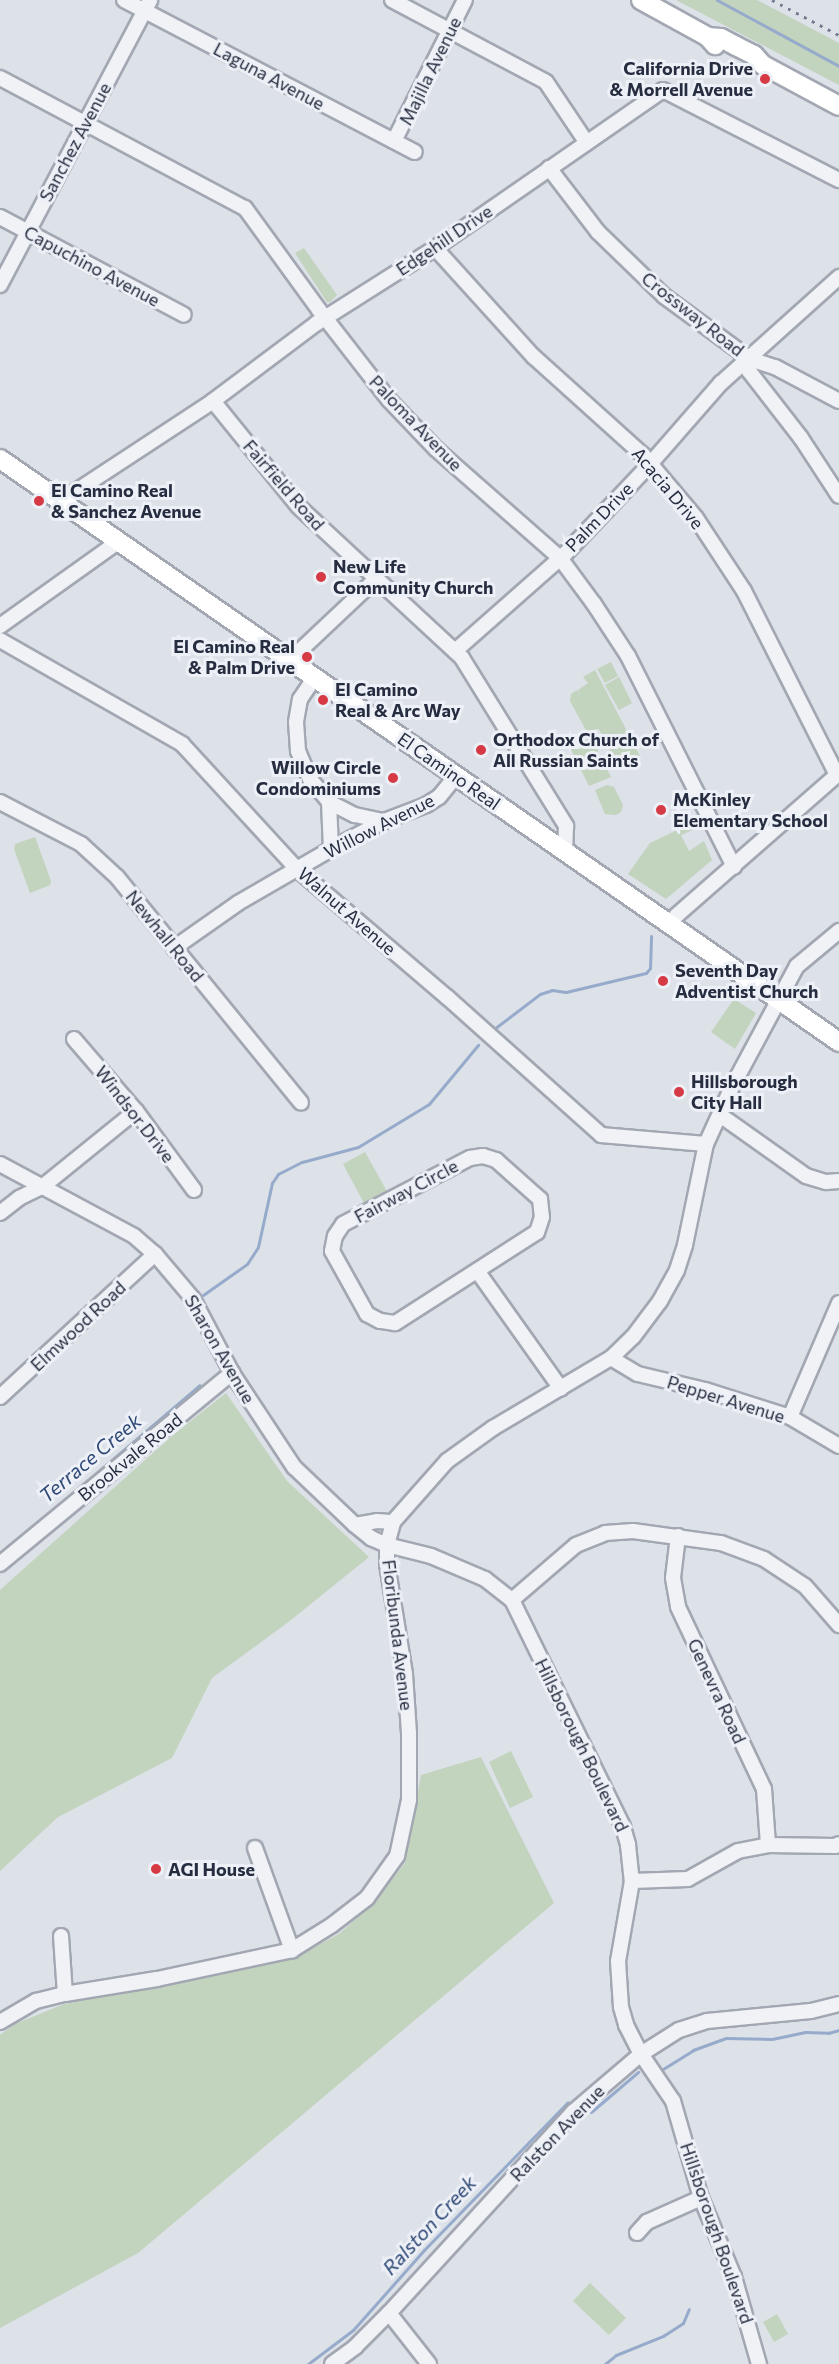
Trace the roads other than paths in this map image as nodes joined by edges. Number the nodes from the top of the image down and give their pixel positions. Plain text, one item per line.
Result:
1 (124, 0) edge
2 (392, 0) edge
3 (465, 0) edge
4 (641, 0) edge
5 (147, 5) edge
6 (449, 31) junction
7 (0, 78) edge
8 (839, 106) edge
9 (85, 123) junction
10 (394, 141) junction
11 (587, 143) junction
12 (416, 152) dead end
13 (549, 168) junction
14 (839, 180) edge
15 (0, 217) edge
16 (28, 232) junction
17 (435, 248) junction
18 (837, 282) edge
19 (0, 285) edge
20 (183, 315) dead end
21 (325, 318) junction
22 (750, 359) junction
23 (213, 401) junction
24 (839, 401) edge
25 (0, 459) edge
26 (650, 464) junction
27 (839, 496) edge
28 (62, 501) junction
29 (119, 541) junction
30 (560, 558) junction
31 (375, 580) junction
32 (0, 626) edge
33 (0, 640) edge
34 (455, 651) junction
35 (290, 660) junction
36 (315, 677) junction
37 (838, 774) edge
38 (456, 776) junction
39 (0, 802) edge
40 (329, 802) junction
41 (384, 821) junction
42 (331, 849) junction
43 (565, 851) junction
44 (734, 867) junction
45 (298, 870) junction
46 (670, 924) junction
47 (839, 931) edge
48 (174, 948) junction
49 (778, 1000) junction
50 (74, 1039) dead end
51 (839, 1042) edge
52 (302, 1103) dead end
53 (136, 1112) junction
54 (720, 1115) junction
55 (706, 1144) junction
56 (0, 1164) edge
57 (839, 1181) edge
58 (42, 1187) junction
59 (194, 1190) dead end
60 (0, 1213) edge
61 (155, 1254) junction
62 (478, 1272) junction
63 (839, 1303) edge
64 (611, 1358) junction
65 (232, 1373) junction
66 (561, 1389) junction
67 (0, 1397) edge
68 (790, 1417) junction
69 (839, 1446) edge
70 (393, 1522) junction
71 (354, 1525) junction
72 (678, 1536) junction
73 (387, 1545) junction
74 (0, 1564) edge
75 (512, 1600) junction
76 (839, 1625) edge
77 (839, 1844) edge
78 (768, 1845) junction
79 (255, 1848) dead end
80 (632, 1881) junction
81 (62, 1936) dead end
82 (292, 1950) junction
83 (65, 1994) junction
84 (839, 2004) edge
85 (0, 2022) edge
86 (641, 2054) junction
87 (701, 2198) junction
88 (637, 2233) dead end
89 (389, 2313) junction
90 (332, 2364) edge
91 (429, 2364) edge
92 (759, 2364) edge

1 - 5 street, Laguna Avenue
2 - 6 street
3 - 6 street, Majilla Avenue
4 - 8 main road
5 - 9 street, Sanchez Avenue
5 - 10 street, Laguna Avenue
6 - 10 street, Majilla Avenue
6 - 11 street
7 - 9 street, Paloma Avenue
9 - 16 street, Sanchez Avenue
9 - 21 street, Paloma Avenue
10 - 12 street, Laguna Avenue
11 - 13 street, Edgehill Drive
11 - 14 street, Edgehill Drive
13 - 17 street, Edgehill Drive
13 - 22 street, Crossway Road
15 - 16 street, Capuchino Avenue
16 - 19 street, Sanchez Avenue
16 - 20 street, Capuchino Avenue
17 - 21 street, Edgehill Drive
17 - 26 street, Acacia Drive
18 - 22 street, Palm Drive
21 - 23 street, Edgehill Drive
21 - 30 street, Paloma Avenue
22 - 24 street, Crossway Road
22 - 26 street, Palm Drive
22 - 27 street
23 - 28 street, Edgehill Drive
23 - 31 street, Fairfield Road
25 - 28 main road, El Camino Real
26 - 30 street, Palm Drive
26 - 37 street, Acacia Drive
28 - 29 main road, El Camino Real
29 - 32 street
29 - 35 main road, El Camino Real
30 - 34 street, Palm Drive
30 - 44 street, Paloma Avenue
31 - 34 street, Fairfield Road
31 - 35 street
33 - 45 street, Walnut Avenue
34 - 43 street, Fairfield Road
35 - 36 main road, El Camino Real
36 - 38 main road, El Camino Real
36 - 40 street
37 - 44 street
38 - 41 street, Willow Avenue
38 - 43 main road, El Camino Real
39 - 48 street, Newhall Road
40 - 41 street
40 - 42 street
41 - 42 street, Willow Avenue
42 - 45 street, Willow Avenue
43 - 46 main road, El Camino Real
44 - 46 street
45 - 48 street, Willow Avenue
45 - 55 street, Walnut Avenue
46 - 49 main road, El Camino Real
47 - 49 street, Floribunda Avenue
48 - 52 street, Newhall Road
49 - 51 main road, El Camino Real
49 - 54 street, Floribunda Avenue
50 - 53 street, Windsor Drive
53 - 58 street
53 - 59 street, Windsor Drive
54 - 55 street, Floribunda Avenue
54 - 57 street
55 - 64 street, Floribunda Avenue
56 - 58 street, Sharon Avenue
58 - 60 street
58 - 61 street, Sharon Avenue
61 - 65 street, Sharon Avenue
61 - 67 street, Elmwood Road
62 - 62 street, Fairway Circle
62 - 66 street
63 - 68 street
64 - 66 street, Floribunda Avenue
64 - 68 street, Pepper Avenue
65 - 71 street, Sharon Avenue
65 - 74 street, Brookvale Road
66 - 70 street, Floribunda Avenue
68 - 69 street, Pepper Avenue
70 - 71 street
70 - 73 street, Floribunda Avenue
71 - 73 street, Sharon Avenue
72 - 75 street
72 - 76 street
72 - 78 street, Genevra Road
73 - 75 street, Hillsborough Boulevard
73 - 82 street, Floribunda Avenue
75 - 80 street, Hillsborough Boulevard
77 - 78 street
78 - 80 street
79 - 82 street
80 - 86 street, Hillsborough Boulevard
81 - 83 street
82 - 83 street, Floribunda Avenue
83 - 85 street, Floribunda Avenue
84 - 86 street, Ralston Avenue
86 - 87 street, Hillsborough Boulevard
86 - 89 street, Ralston Avenue
87 - 88 street
87 - 92 street, Hillsborough Boulevard
89 - 90 street, Ralston Avenue
89 - 91 street

